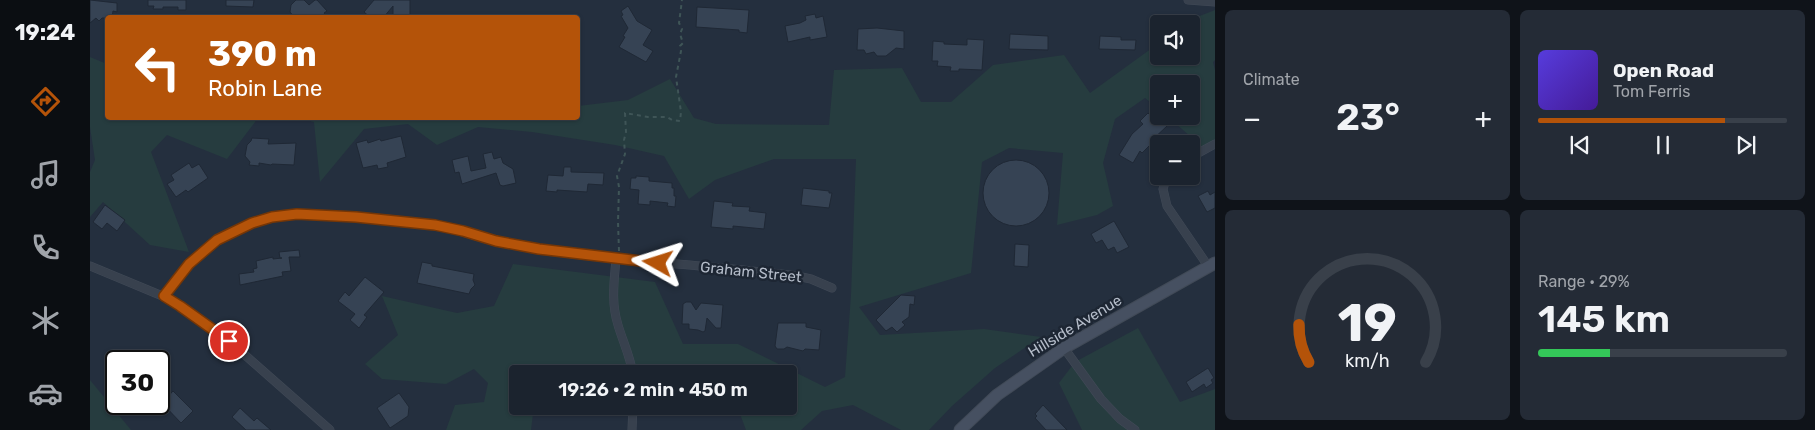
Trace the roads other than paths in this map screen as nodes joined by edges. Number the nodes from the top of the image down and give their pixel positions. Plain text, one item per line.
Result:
1 (1188, 0) edge
2 (1215, 2) edge
3 (1215, 144) edge
4 (1200, 152) edge
5 (1165, 185) edge
6 (617, 259) junction
7 (1211, 264) edge
8 (90, 266) edge
9 (832, 288) dead end
10 (164, 296) junction
11 (1064, 348) junction
12 (631, 365) edge
13 (633, 415) edge
14 (330, 430) edge
15 (632, 430) edge
16 (960, 430) edge
17 (1135, 430) edge

1 - 2 street
3 - 4 street
5 - 7 street
6 - 9 street, Graham Street
6 - 10 street, Graham Street
6 - 12 street
7 - 11 main road, Hillside Avenue
8 - 10 street
10 - 14 street
11 - 16 main road, Hillside Avenue
11 - 17 street
13 - 15 street

